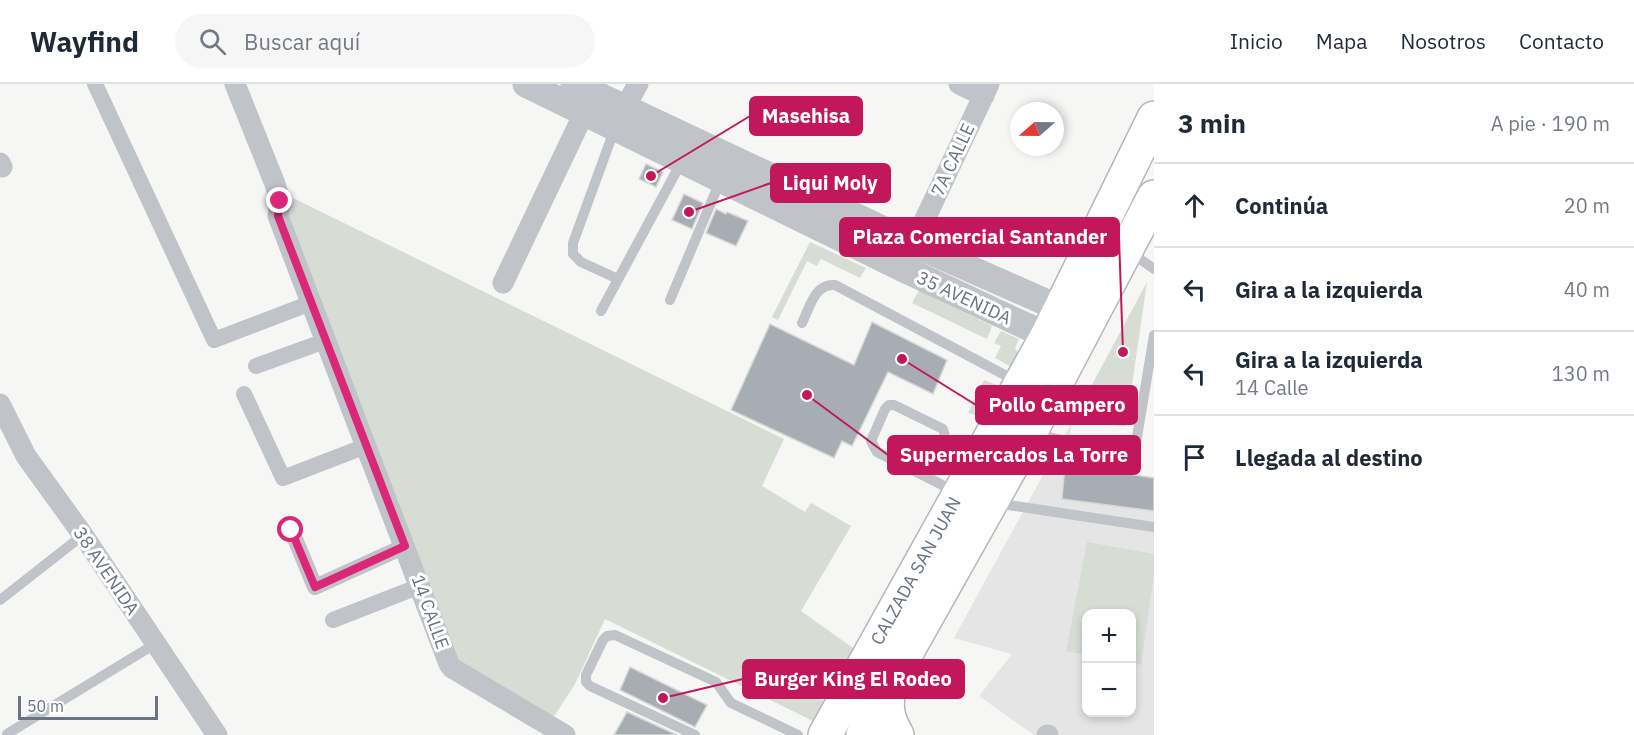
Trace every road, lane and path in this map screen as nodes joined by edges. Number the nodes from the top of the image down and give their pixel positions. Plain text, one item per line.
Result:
1 (95, 84) edge
2 (235, 84) edge
3 (526, 84) edge
4 (574, 84) edge
5 (638, 84) edge
6 (959, 84) edge
7 (986, 90) edge
8 (584, 113) junction
9 (619, 118) junction
10 (1154, 118) edge
11 (682, 161) junction
12 (721, 179) junction
13 (1154, 197) edge
14 (914, 244) junction
15 (1127, 249) junction
16 (902, 268) junction
17 (1154, 269) edge
18 (618, 279) junction
19 (503, 283) dead end
20 (670, 300) dead end
21 (310, 303) junction
22 (601, 311) dead end
23 (802, 323) dead end
24 (1054, 323) junction
25 (1154, 335) edge
26 (326, 341) junction
27 (256, 366) dead end
28 (1020, 383) junction
29 (244, 394) dead end
30 (0, 404) edge
31 (1030, 433) junction
32 (366, 446) junction
33 (928, 478) junction
34 (959, 493) junction
35 (992, 502) junction
36 (1154, 527) edge
37 (291, 530) dead end
38 (83, 535) junction
39 (405, 546) junction
40 (420, 586) junction
41 (0, 600) edge
42 (333, 620) dead end
43 (155, 644) junction
44 (843, 701) junction
45 (880, 732) edge
46 (7, 734) edge
47 (217, 735) edge
48 (565, 735) edge
49 (695, 735) edge
50 (798, 735) edge
51 (825, 735) edge

1 - 21 street
2 - 21 street, 14 CALLE
3 - 8 street, 35 AVENIDA
4 - 9 street, 35 AVENIDA
5 - 9 street
6 - 7 street
7 - 14 street, 7A CALLE
8 - 9 street, 35 AVENIDA
8 - 19 street
9 - 11 street, 35 AVENIDA
9 - 14 street, 35 AVENIDA
9 - 18 lane
10 - 24 main road, CALZADA SAN JUAN
11 - 12 street, 35 AVENIDA
11 - 18 lane
12 - 16 street, 35 AVENIDA
12 - 20 lane
13 - 15 main road, CALZADA SAN JUAN
14 - 16 street, 7A CALLE
14 - 24 street, 35 AVENIDA
15 - 17 lane
15 - 31 main road, CALZADA SAN JUAN
16 - 24 street, 35 AVENIDA
18 - 22 lane
21 - 26 street, 14 CALLE
23 - 28 lane
24 - 28 main road, CALZADA SAN JUAN
25 - 31 lane
26 - 27 street
26 - 32 street, 14 CALLE
28 - 34 main road, CALZADA SAN JUAN
29 - 32 street
30 - 38 street, 38 AVENIDA
31 - 35 main road, CALZADA SAN JUAN
32 - 39 street, 14 CALLE
33 - 33 lane
33 - 34 lane
34 - 44 main road, CALZADA SAN JUAN
35 - 36 lane
35 - 45 main road, CALZADA SAN JUAN
37 - 39 street
38 - 41 lane
38 - 43 street, 38 AVENIDA
39 - 40 street, 14 CALLE
40 - 42 street
40 - 48 street, 14 CALLE
43 - 46 lane
43 - 47 street, 38 AVENIDA
44 - 45 street
44 - 51 main road, CALZADA SAN JUAN
49 - 50 lane

